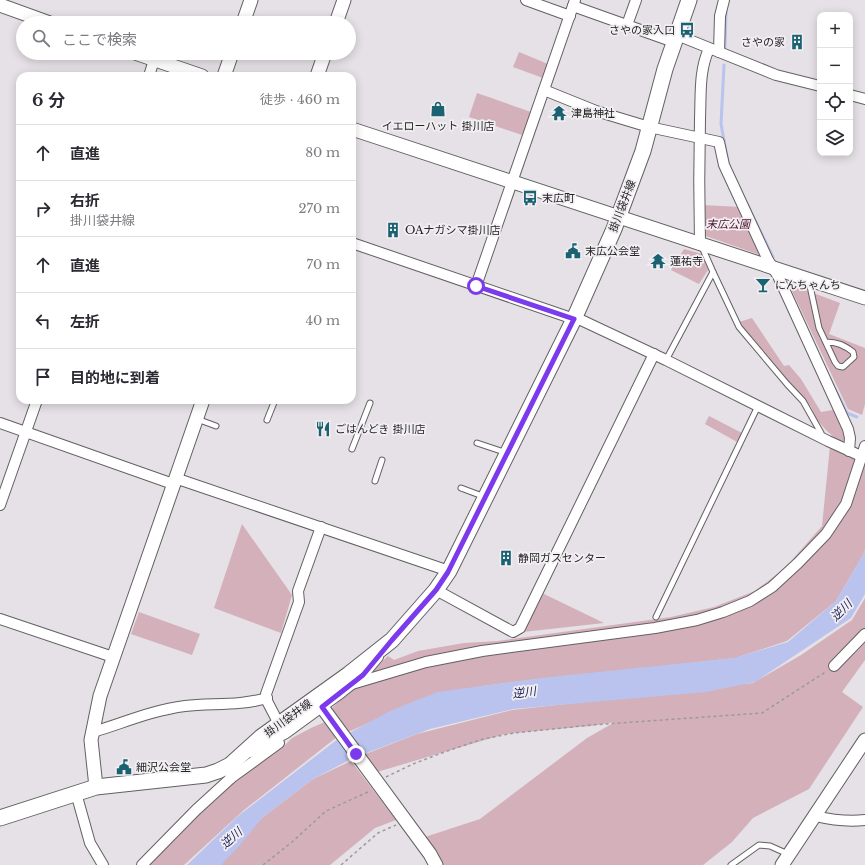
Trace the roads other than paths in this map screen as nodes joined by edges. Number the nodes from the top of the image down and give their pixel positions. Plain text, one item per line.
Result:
1 (251, 0) edge
2 (344, 0) edge
3 (526, 0) edge
4 (636, 0) edge
5 (689, 0) edge
6 (724, 0) edge
7 (574, 3) edge
8 (0, 5) edge
9 (31, 16) edge
10 (245, 16) edge
11 (338, 16) edge
12 (570, 16) junction
13 (627, 25) junction
14 (676, 39) junction
15 (709, 49) junction
16 (719, 52) junction
17 (154, 60) joint
18 (230, 60) edge
19 (323, 60) edge
20 (150, 72) edge
21 (190, 72) edge
22 (225, 72) edge
23 (318, 72) edge
24 (817, 85) edge
25 (544, 90) junction
26 (853, 96) edge
27 (865, 99) edge
28 (649, 127) junction
29 (356, 130) edge
30 (699, 139) junction
31 (513, 182) junction
32 (618, 217) junction
33 (356, 244) edge
34 (700, 244) junction
35 (773, 268) junction
36 (713, 272) junction
37 (812, 280) junction
38 (476, 286) junction
39 (865, 298) edge
40 (574, 319) junction
41 (826, 342) junction
42 (654, 354) junction
43 (666, 360) junction
44 (370, 403) dead end
45 (36, 404) edge
46 (202, 404) edge
47 (273, 404) edge
48 (758, 406) junction
49 (196, 419) junction
50 (267, 420) dead end
51 (0, 423) edge
52 (216, 426) dead end
53 (26, 432) junction
54 (821, 437) junction
55 (477, 443) dead end
56 (352, 449) dead end
57 (849, 451) junction
58 (863, 451) edge
59 (507, 453) junction
60 (382, 460) dead end
61 (174, 481) junction
62 (374, 481) dead end
63 (461, 488) dead end
64 (485, 498) junction
65 (0, 504) edge
66 (321, 527) junction
67 (448, 572) junction
68 (436, 590) junction
69 (656, 617) dead end
70 (0, 619) edge
71 (865, 634) edge
72 (392, 640) junction
73 (113, 657) junction
74 (834, 666) road end
75 (352, 684) junction
76 (267, 698) junction
77 (324, 710) junction
78 (282, 728) junction
79 (93, 732) junction
80 (865, 740) edge
81 (232, 768) junction
82 (96, 787) junction
83 (76, 793) junction
84 (815, 816) junction
85 (0, 818) edge
86 (865, 820) edge
87 (786, 860) edge
88 (103, 865) edge
89 (142, 865) edge
90 (436, 865) edge
91 (730, 865) edge

1 - 10 street
2 - 11 street
3 - 12 street
4 - 13 street
5 - 14 main road, 掛川袋井線
6 - 16 street
7 - 12 street
7 - 13 street
8 - 9 street
12 - 25 street
13 - 14 street
14 - 15 street
14 - 28 main road, 掛川袋井線
15 - 16 street
15 - 30 street
16 - 24 street
17 - 20 street
17 - 21 street
18 - 22 street
19 - 23 street
25 - 28 street
25 - 31 street
26 - 27 street
28 - 30 street
28 - 32 main road, 掛川袋井線
29 - 31 street
30 - 34 street
30 - 35 street
31 - 32 street
31 - 38 street
32 - 34 street
32 - 40 main road, 掛川袋井線
33 - 38 street
34 - 35 street
34 - 36 lane
35 - 37 street
35 - 57 street
36 - 43 lane
36 - 54 lane
37 - 39 street
37 - 41 lane
38 - 40 street
40 - 42 street
40 - 59 main road, 掛川袋井線
41 - 41 lane
42 - 43 street
42 - 68 street
43 - 48 street
44 - 56 lane
45 - 53 street
46 - 49 street
47 - 50 lane
48 - 54 street
48 - 69 lane
49 - 52 lane
49 - 61 street
51 - 53 street
53 - 61 street
53 - 65 street
54 - 57 street
55 - 59 lane
57 - 58 street
58 - 75 street
59 - 64 main road, 掛川袋井線
60 - 62 lane
61 - 66 street
61 - 73 street
63 - 64 lane
64 - 67 main road, 掛川袋井線
66 - 67 street
66 - 76 street
67 - 68 main road, 掛川袋井線
68 - 72 main road, 掛川袋井線
70 - 73 street
71 - 74 street
72 - 75 street
72 - 78 main road, 掛川袋井線
73 - 79 street
75 - 77 street
76 - 78 street
76 - 79 street
77 - 78 street
77 - 90 street
78 - 81 main road, 掛川袋井線
78 - 81 street
79 - 82 street
80 - 84 street
81 - 82 main road, 掛川袋井線
81 - 89 street
82 - 83 main road, 掛川袋井線
83 - 85 main road, 掛川袋井線
83 - 88 street
84 - 86 street
84 - 87 street
87 - 91 lane

